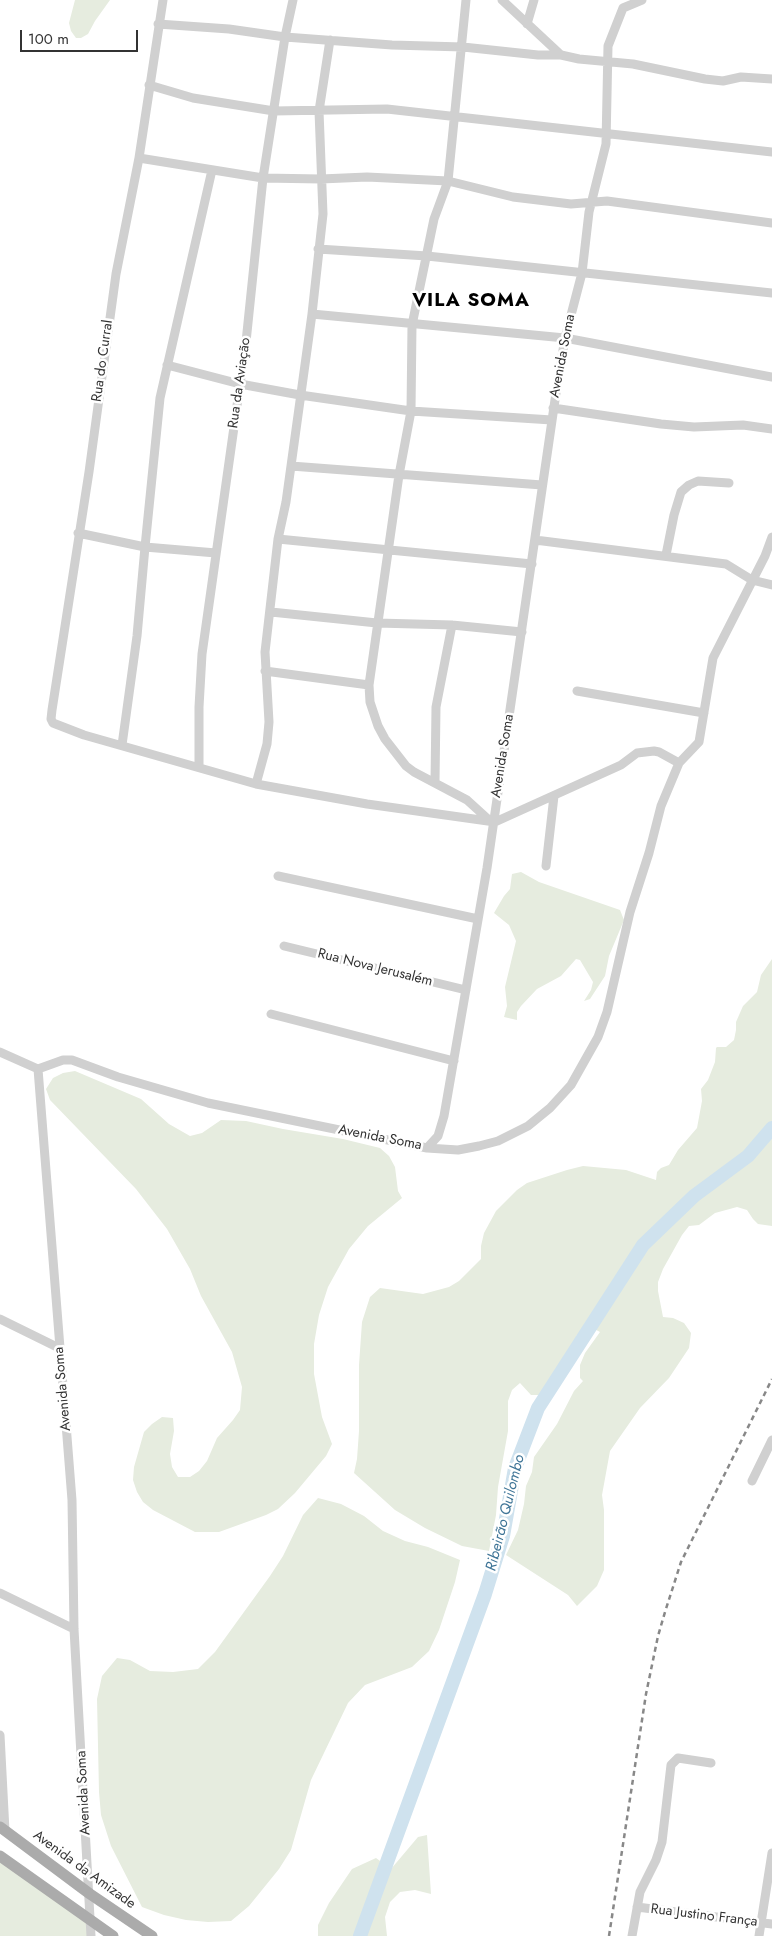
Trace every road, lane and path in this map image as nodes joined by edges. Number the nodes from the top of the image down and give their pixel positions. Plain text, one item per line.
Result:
1 (163, 0) edge
2 (293, 0) edge
3 (466, 0) edge
4 (502, 0) edge
5 (534, 0) edge
6 (642, 0) edge
7 (158, 24) junction
8 (527, 24) junction
9 (285, 37) junction
10 (330, 40) junction
11 (463, 47) junction
12 (561, 55) junction
13 (608, 63) junction
14 (772, 79) edge
15 (149, 85) junction
16 (274, 111) junction
17 (319, 111) junction
18 (454, 116) junction
19 (607, 134) junction
20 (772, 152) edge
21 (140, 158) junction
22 (212, 170) junction
23 (263, 178) junction
24 (321, 179) junction
25 (448, 181) junction
26 (592, 202) junction
27 (772, 223) edge
28 (318, 249) junction
29 (427, 256) junction
30 (582, 272) junction
31 (772, 293) edge
32 (312, 314) junction
33 (412, 325) junction
34 (565, 338) junction
35 (167, 365) junction
36 (772, 376) edge
37 (240, 384) junction
38 (300, 395) junction
39 (553, 408) junction
40 (411, 411) junction
41 (552, 420) junction
42 (772, 429) edge
43 (291, 466) junction
44 (399, 475) junction
45 (729, 483) dead end
46 (542, 485) junction
47 (78, 533) junction
48 (772, 537) edge
49 (278, 538) junction
50 (536, 540) junction
51 (144, 547) junction
52 (388, 549) junction
53 (216, 553) junction
54 (666, 555) junction
55 (532, 564) junction
56 (752, 580) junction
57 (772, 584) edge
58 (271, 612) junction
59 (377, 623) junction
60 (452, 625) junction
61 (522, 632) junction
62 (265, 671) junction
63 (369, 685) junction
64 (577, 691) dead end
65 (704, 713) junction
66 (122, 745) junction
67 (679, 763) junction
68 (199, 767) junction
69 (434, 782) junction
70 (256, 784) junction
71 (554, 796) junction
72 (492, 821) junction
73 (546, 866) dead end
74 (278, 876) dead end
75 (478, 919) junction
76 (284, 946) dead end
77 (466, 990) junction
78 (271, 1014) dead end
79 (0, 1052) edge
80 (454, 1061) junction
81 (38, 1069) junction
82 (427, 1148) junction
83 (0, 1320) edge
84 (59, 1348) junction
85 (772, 1440) edge
86 (752, 1481) dead end
87 (0, 1593) edge
88 (74, 1629) junction
89 (0, 1735) edge
90 (711, 1763) dead end
91 (3, 1829) edge
92 (772, 1853) edge
93 (0, 1856) edge
94 (90, 1894) junction
95 (637, 1907) junction
96 (90, 1920) junction
97 (761, 1923) junction
98 (772, 1924) edge
99 (91, 1936) edge
100 (113, 1936) edge
101 (152, 1936) edge
102 (632, 1936) edge
103 (759, 1936) edge

1 - 7 street, Rua do Curral
2 - 9 street, Rua da Aviação
3 - 11 street
4 - 8 street
5 - 8 street
6 - 13 street, Avenida Soma
7 - 9 street
7 - 15 street, Rua do Curral
8 - 12 street
9 - 10 street
9 - 16 street, Rua da Aviação
10 - 11 street
10 - 17 street
11 - 12 street
11 - 18 street
12 - 13 street
13 - 14 street
13 - 19 street, Avenida Soma
15 - 16 street
15 - 21 street, Rua do Curral
16 - 17 street
16 - 23 street, Rua da Aviação
17 - 18 street
17 - 24 street
18 - 19 street
18 - 25 street
19 - 20 street
19 - 26 street, Avenida Soma
21 - 22 street
21 - 47 street, Rua do Curral
22 - 23 street
22 - 35 street
23 - 24 street
23 - 37 street, Rua da Aviação
24 - 25 street
24 - 28 street
25 - 26 street
25 - 29 street
26 - 27 street
26 - 30 street, Avenida Soma
28 - 29 street
28 - 32 street
29 - 30 street
29 - 33 street
30 - 31 street
30 - 34 street, Avenida Soma
32 - 33 street
32 - 38 street
33 - 34 street
33 - 40 street
34 - 36 street
34 - 39 street, Avenida Soma
35 - 37 street
35 - 51 street
37 - 38 street
37 - 53 street, Rua da Aviação
38 - 40 street
38 - 43 street
39 - 41 street, Avenida Soma
39 - 42 street
40 - 41 street
40 - 44 street
41 - 46 street, Avenida Soma
43 - 44 street
43 - 49 street
44 - 46 street
44 - 52 street
45 - 54 street
46 - 50 street, Avenida Soma
47 - 51 street
47 - 66 street, Rua do Curral
48 - 56 street
49 - 52 street
49 - 58 street
50 - 54 street
50 - 55 street, Avenida Soma
51 - 53 street
51 - 66 street
52 - 55 street
52 - 59 street
53 - 68 street, Rua da Aviação
54 - 56 street
55 - 61 street, Avenida Soma
56 - 57 street
56 - 65 street
58 - 59 street
58 - 62 street
59 - 60 street
59 - 63 street
60 - 61 street
60 - 69 street
61 - 72 street, Avenida Soma
62 - 63 street
62 - 70 street
63 - 69 street
64 - 65 street
65 - 67 street
66 - 68 street
67 - 71 street
67 - 82 street
68 - 70 street
69 - 72 street
70 - 72 street
71 - 72 street
71 - 73 street
72 - 75 street, Avenida Soma
74 - 75 street
75 - 77 street, Avenida Soma
76 - 77 street, Rua Nova Jerusalém
77 - 80 street, Avenida Soma
78 - 80 street
79 - 81 street
80 - 82 street, Avenida Soma
81 - 82 street, Avenida Soma
81 - 84 street, Avenida Soma
83 - 84 street
84 - 88 street, Avenida Soma
85 - 86 street
87 - 88 street
88 - 94 street, Avenida Soma
89 - 91 street
90 - 95 street
91 - 94 main road, Avenida da Amizade
92 - 97 street
93 - 96 main road
94 - 96 street, Avenida Soma
94 - 101 main road, Avenida da Amizade
95 - 97 street, Rua Justino França
95 - 102 street
96 - 99 street, Avenida Soma
96 - 100 main road
97 - 98 street, Rua Justino França
97 - 103 street

